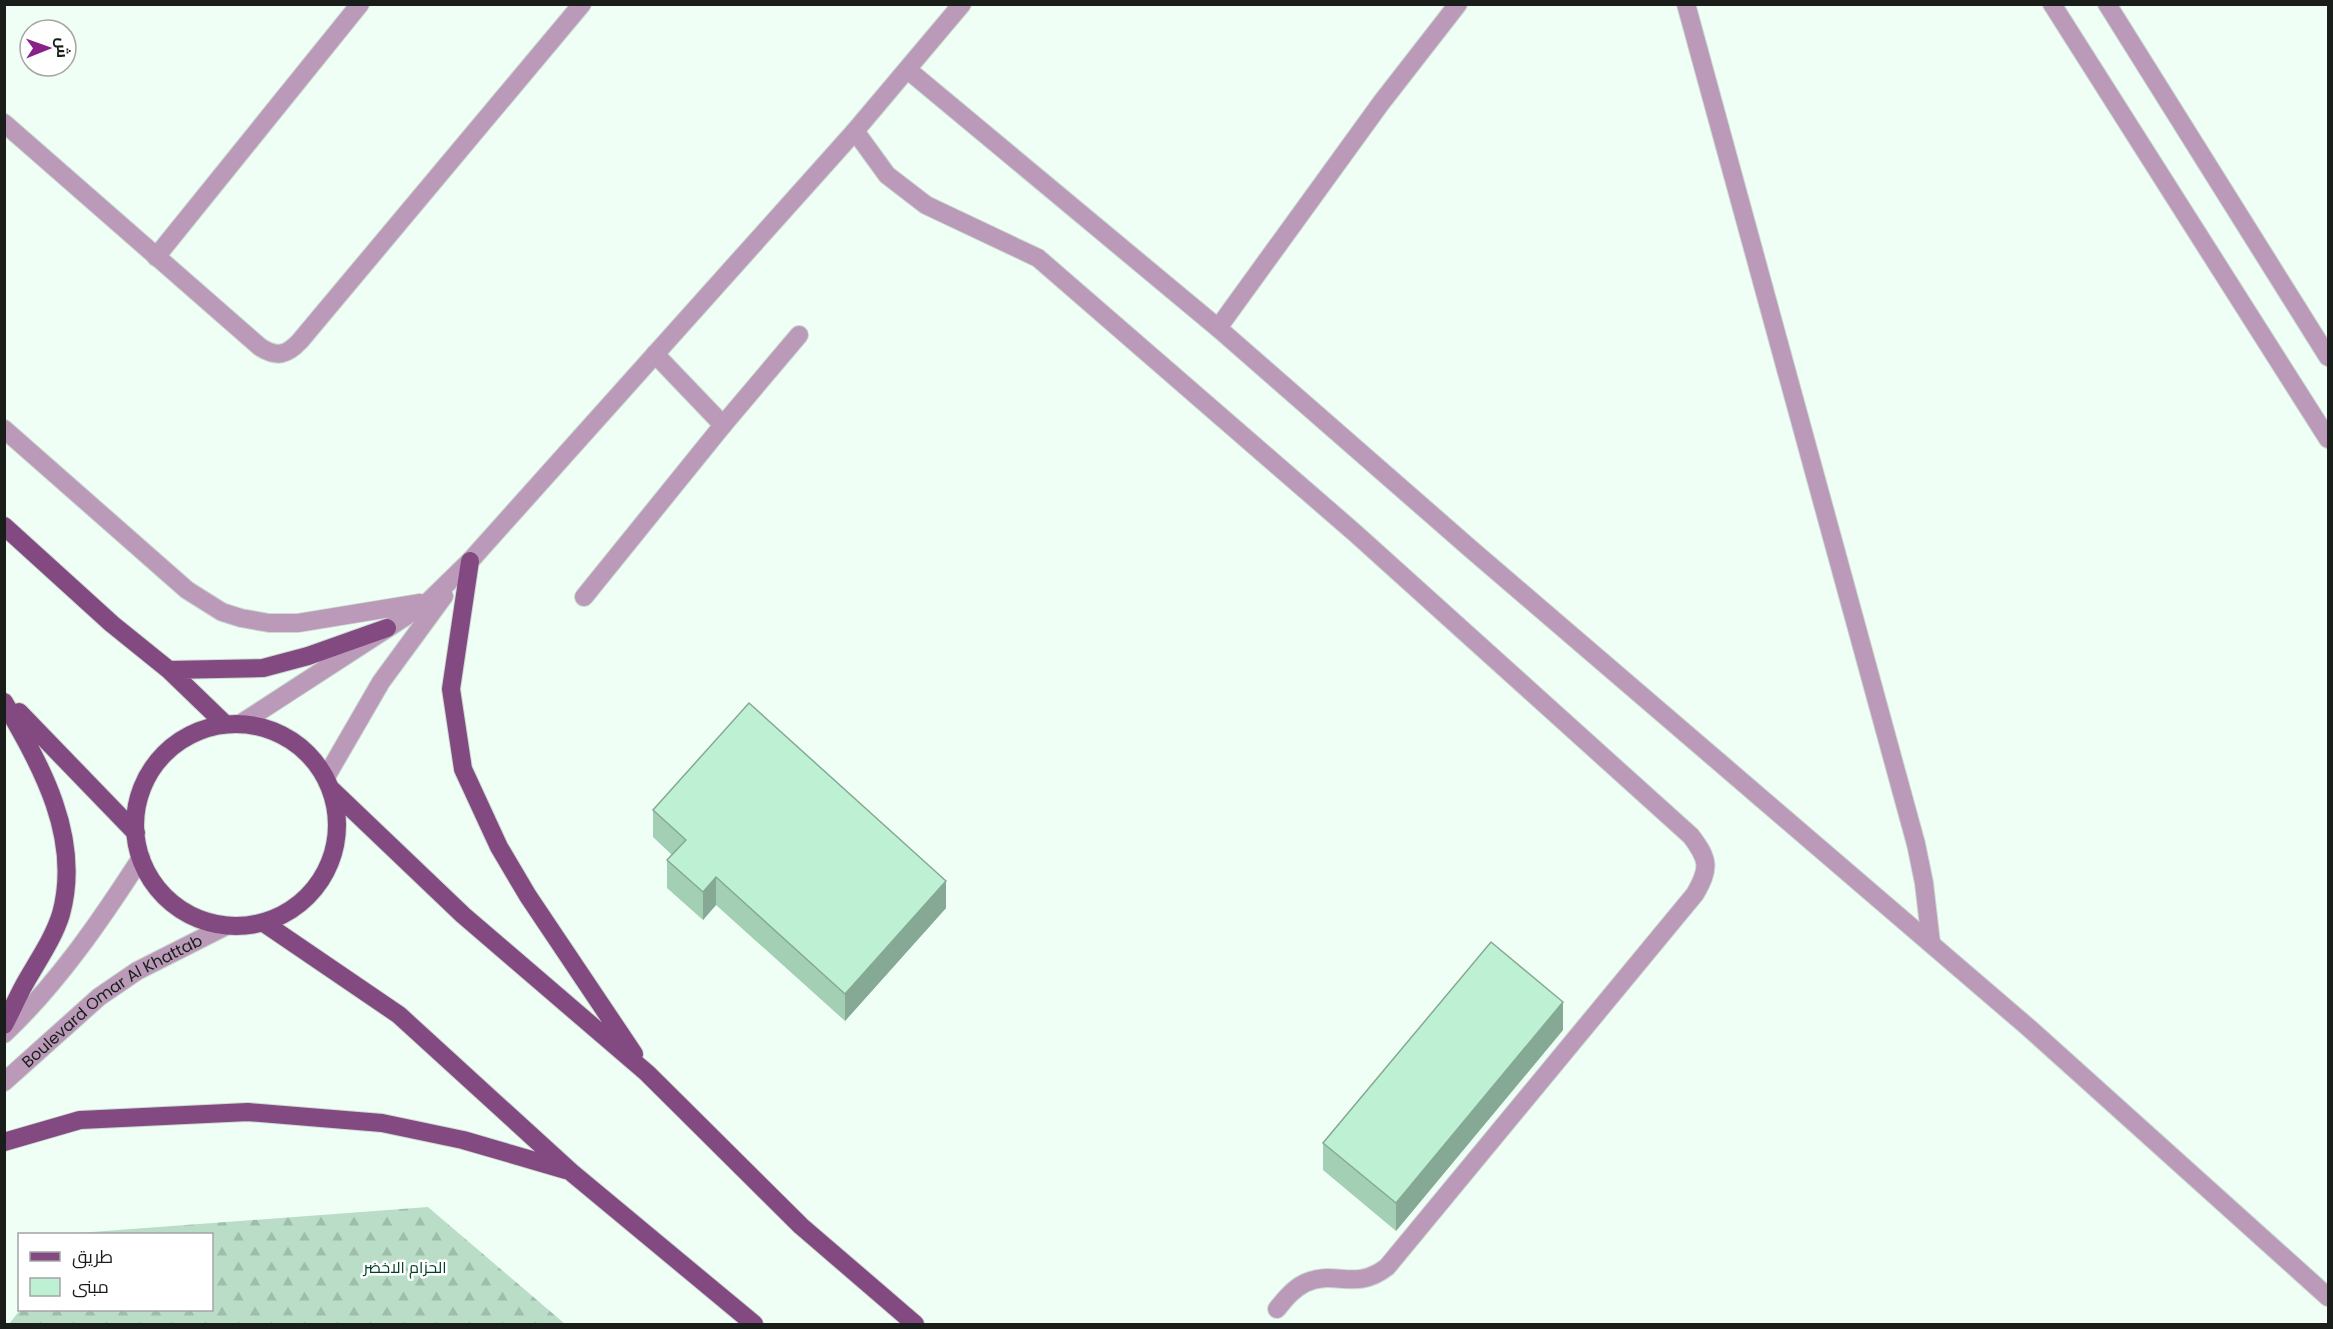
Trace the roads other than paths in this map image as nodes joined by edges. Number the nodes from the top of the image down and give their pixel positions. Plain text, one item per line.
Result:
1 (360, 4) edge
2 (582, 4) edge
3 (962, 4) edge
4 (1458, 4) edge
5 (1686, 4) edge
6 (2052, 4) edge
7 (2107, 4) edge
8 (908, 70) junction
9 (4, 123) edge
10 (855, 130) junction
11 (156, 257) junction
12 (1218, 328) junction
13 (799, 335) dead end
14 (2327, 352) edge
15 (655, 354) junction
16 (723, 425) junction
17 (4, 429) edge
18 (2328, 439) edge
19 (4, 526) edge
20 (470, 561) junction
21 (584, 597) dead end
22 (428, 602) junction
23 (387, 628) junction
24 (169, 670) junction
25 (4, 700) edge
26 (232, 724) junction
27 (328, 783) junction
28 (135, 833) junction
29 (141, 858) junction
30 (264, 924) junction
31 (225, 926) junction
32 (1931, 943) junction
33 (4, 1025) edge
34 (4, 1034) edge
35 (646, 1073) junction
36 (4, 1082) edge
37 (4, 1142) edge
38 (571, 1172) junction
39 (2328, 1298) edge
40 (1277, 1309) dead end
41 (753, 1324) edge
42 (915, 1324) edge

1 - 11 street
2 - 11 street
3 - 8 street
4 - 12 street
5 - 32 street
6 - 18 street
7 - 14 street
8 - 10 street
8 - 12 street
9 - 11 street
10 - 15 street
10 - 40 street
12 - 32 street
13 - 16 street
15 - 16 street
15 - 20 street
16 - 21 street
17 - 22 street
19 - 24 main road
20 - 22 street
20 - 27 street
20 - 35 main road
22 - 23 street
23 - 24 main road
23 - 26 street
24 - 26 main road
25 - 28 main road
25 - 33 main road
26 - 27 main road
26 - 28 main road
27 - 30 main road
27 - 35 main road
28 - 29 main road
29 - 31 main road
29 - 34 street
30 - 31 main road
30 - 38 main road
31 - 36 street, Boulevard Omar Al Khattab
32 - 39 street
35 - 42 main road
37 - 38 main road
38 - 41 main road

